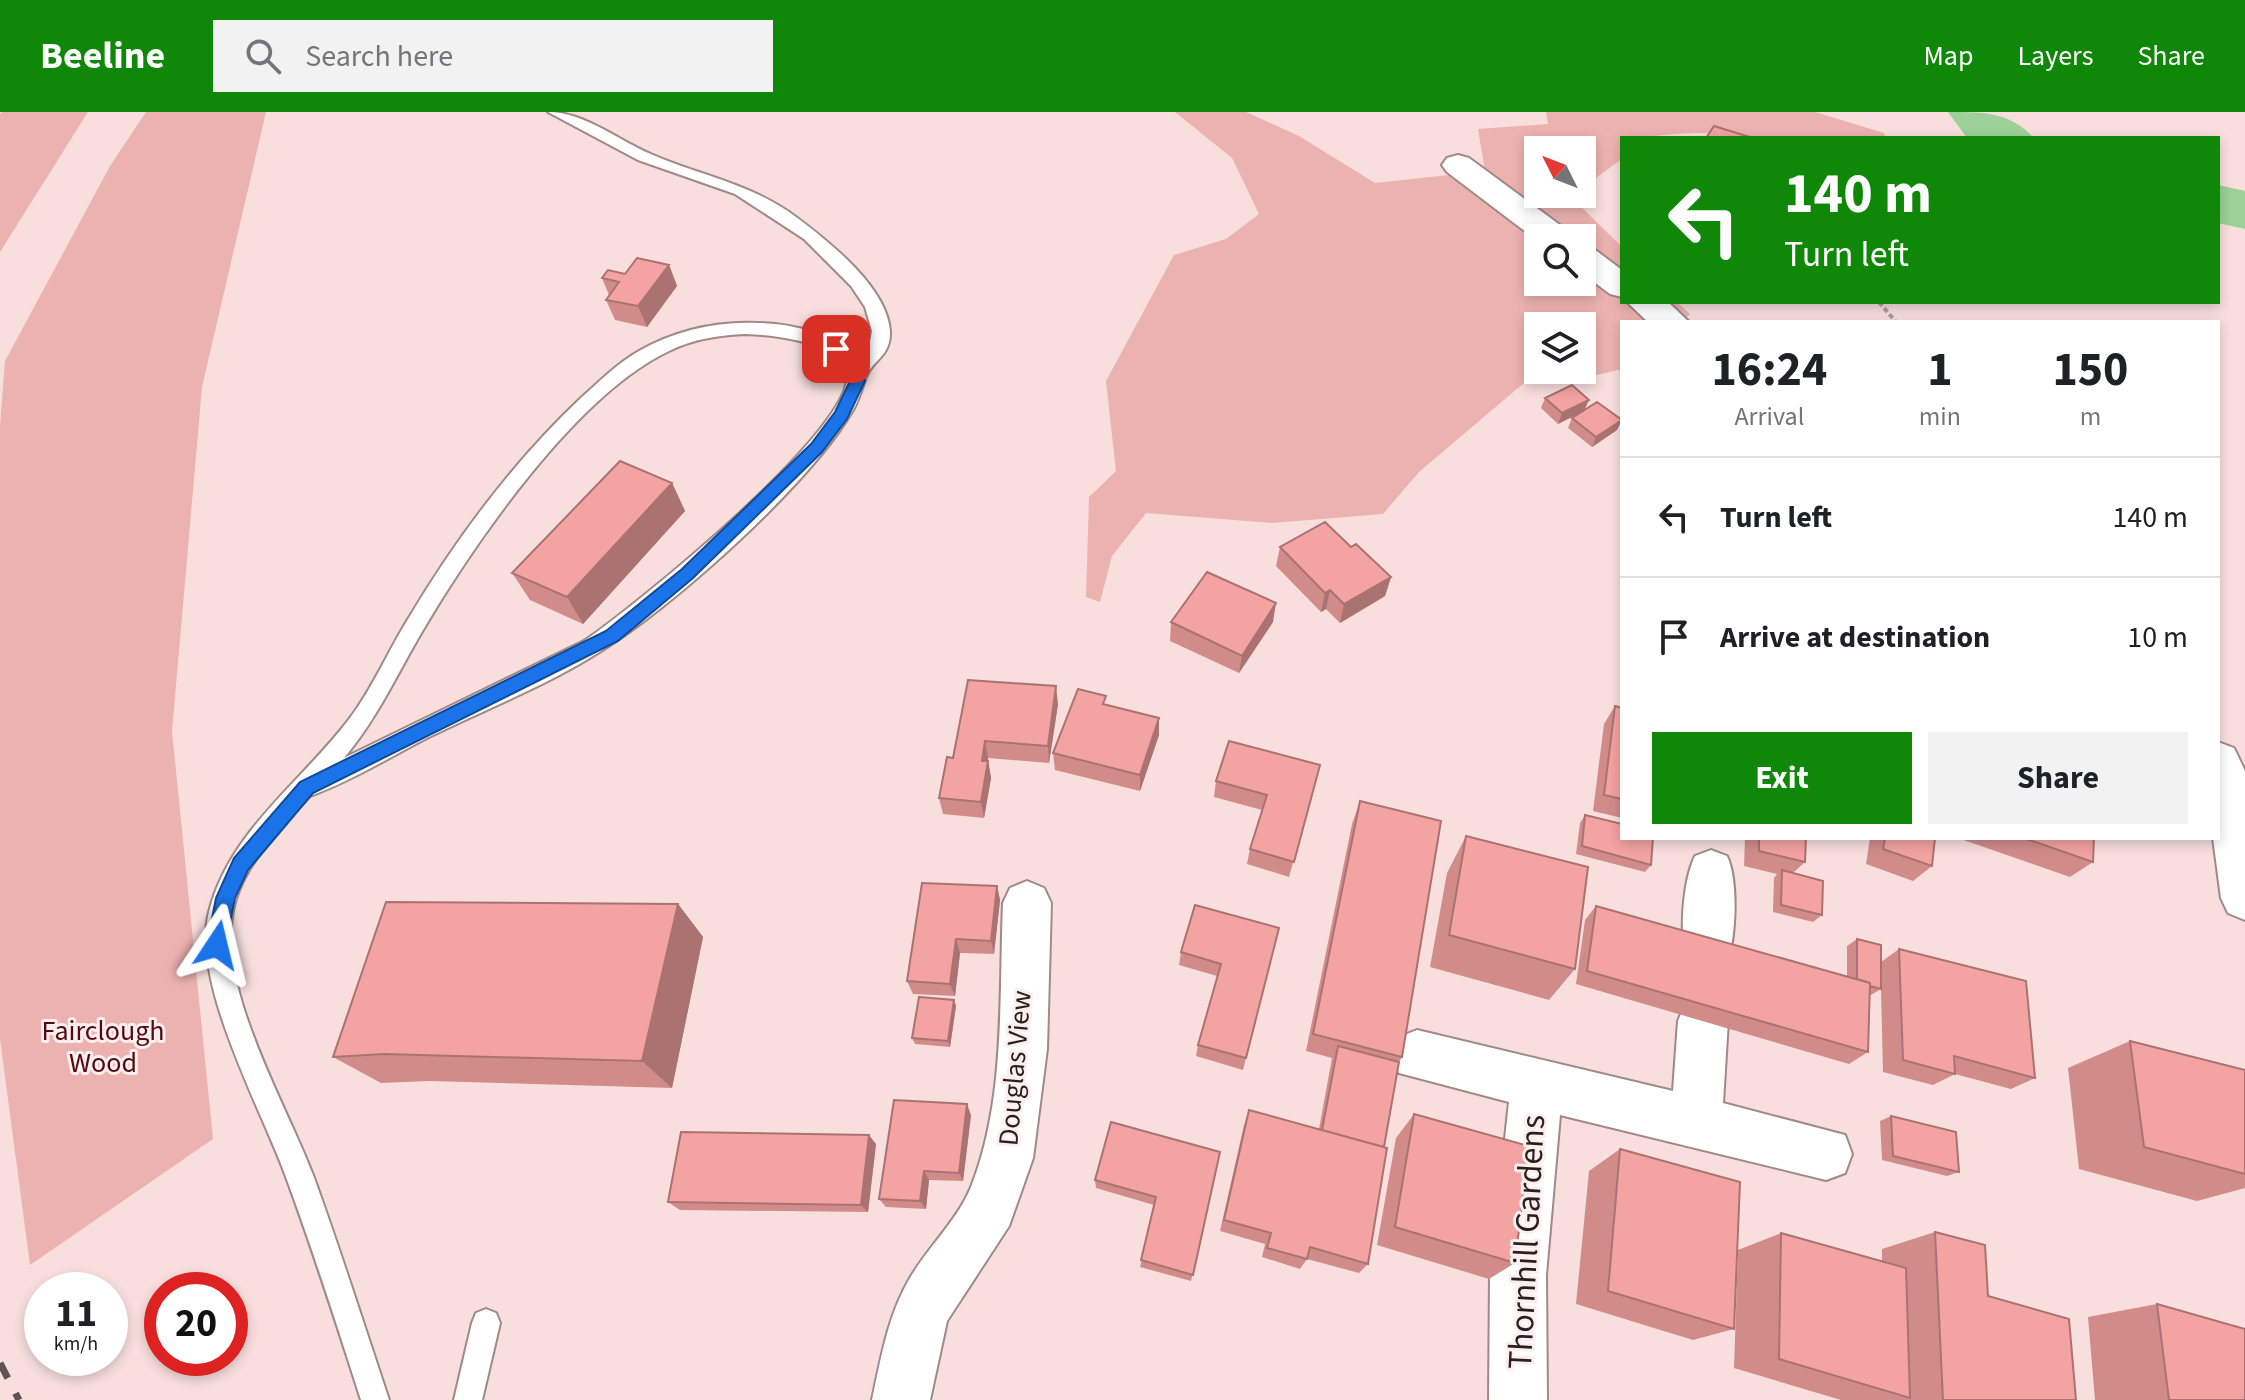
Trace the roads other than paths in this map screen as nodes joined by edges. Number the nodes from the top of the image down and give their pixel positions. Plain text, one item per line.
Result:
1 (556, 112) edge
2 (1458, 165) dead end
3 (1537, 224) edge
4 (1596, 267) edge
5 (1620, 285) edge
6 (1647, 304) edge
7 (1669, 320) edge
8 (856, 375) junction
9 (2220, 765) edge
10 (307, 787) junction
11 (1711, 871) dead end
12 (2245, 898) edge
13 (1027, 903) dead end
14 (1707, 955) edge
15 (1703, 1021) edge
16 (1417, 1055) dead end
17 (1537, 1084) junction
18 (1696, 1122) junction
19 (1826, 1154) dead end
20 (486, 1323) dead end
21 (375, 1400) edge
22 (468, 1400) edge
23 (901, 1400) edge
24 (1518, 1400) edge

1 - 8 lane
2 - 3 street
4 - 5 street
6 - 7 street
8 - 10 lane
8 - 10 lane
9 - 12 street
10 - 21 lane
11 - 14 street
13 - 23 street, Douglas View
15 - 18 street
16 - 17 street, Thornhill Gardens
17 - 18 street, Thornhill Gardens
17 - 24 street, Thornhill Gardens
18 - 19 street, Thornhill Gardens
20 - 22 lane

